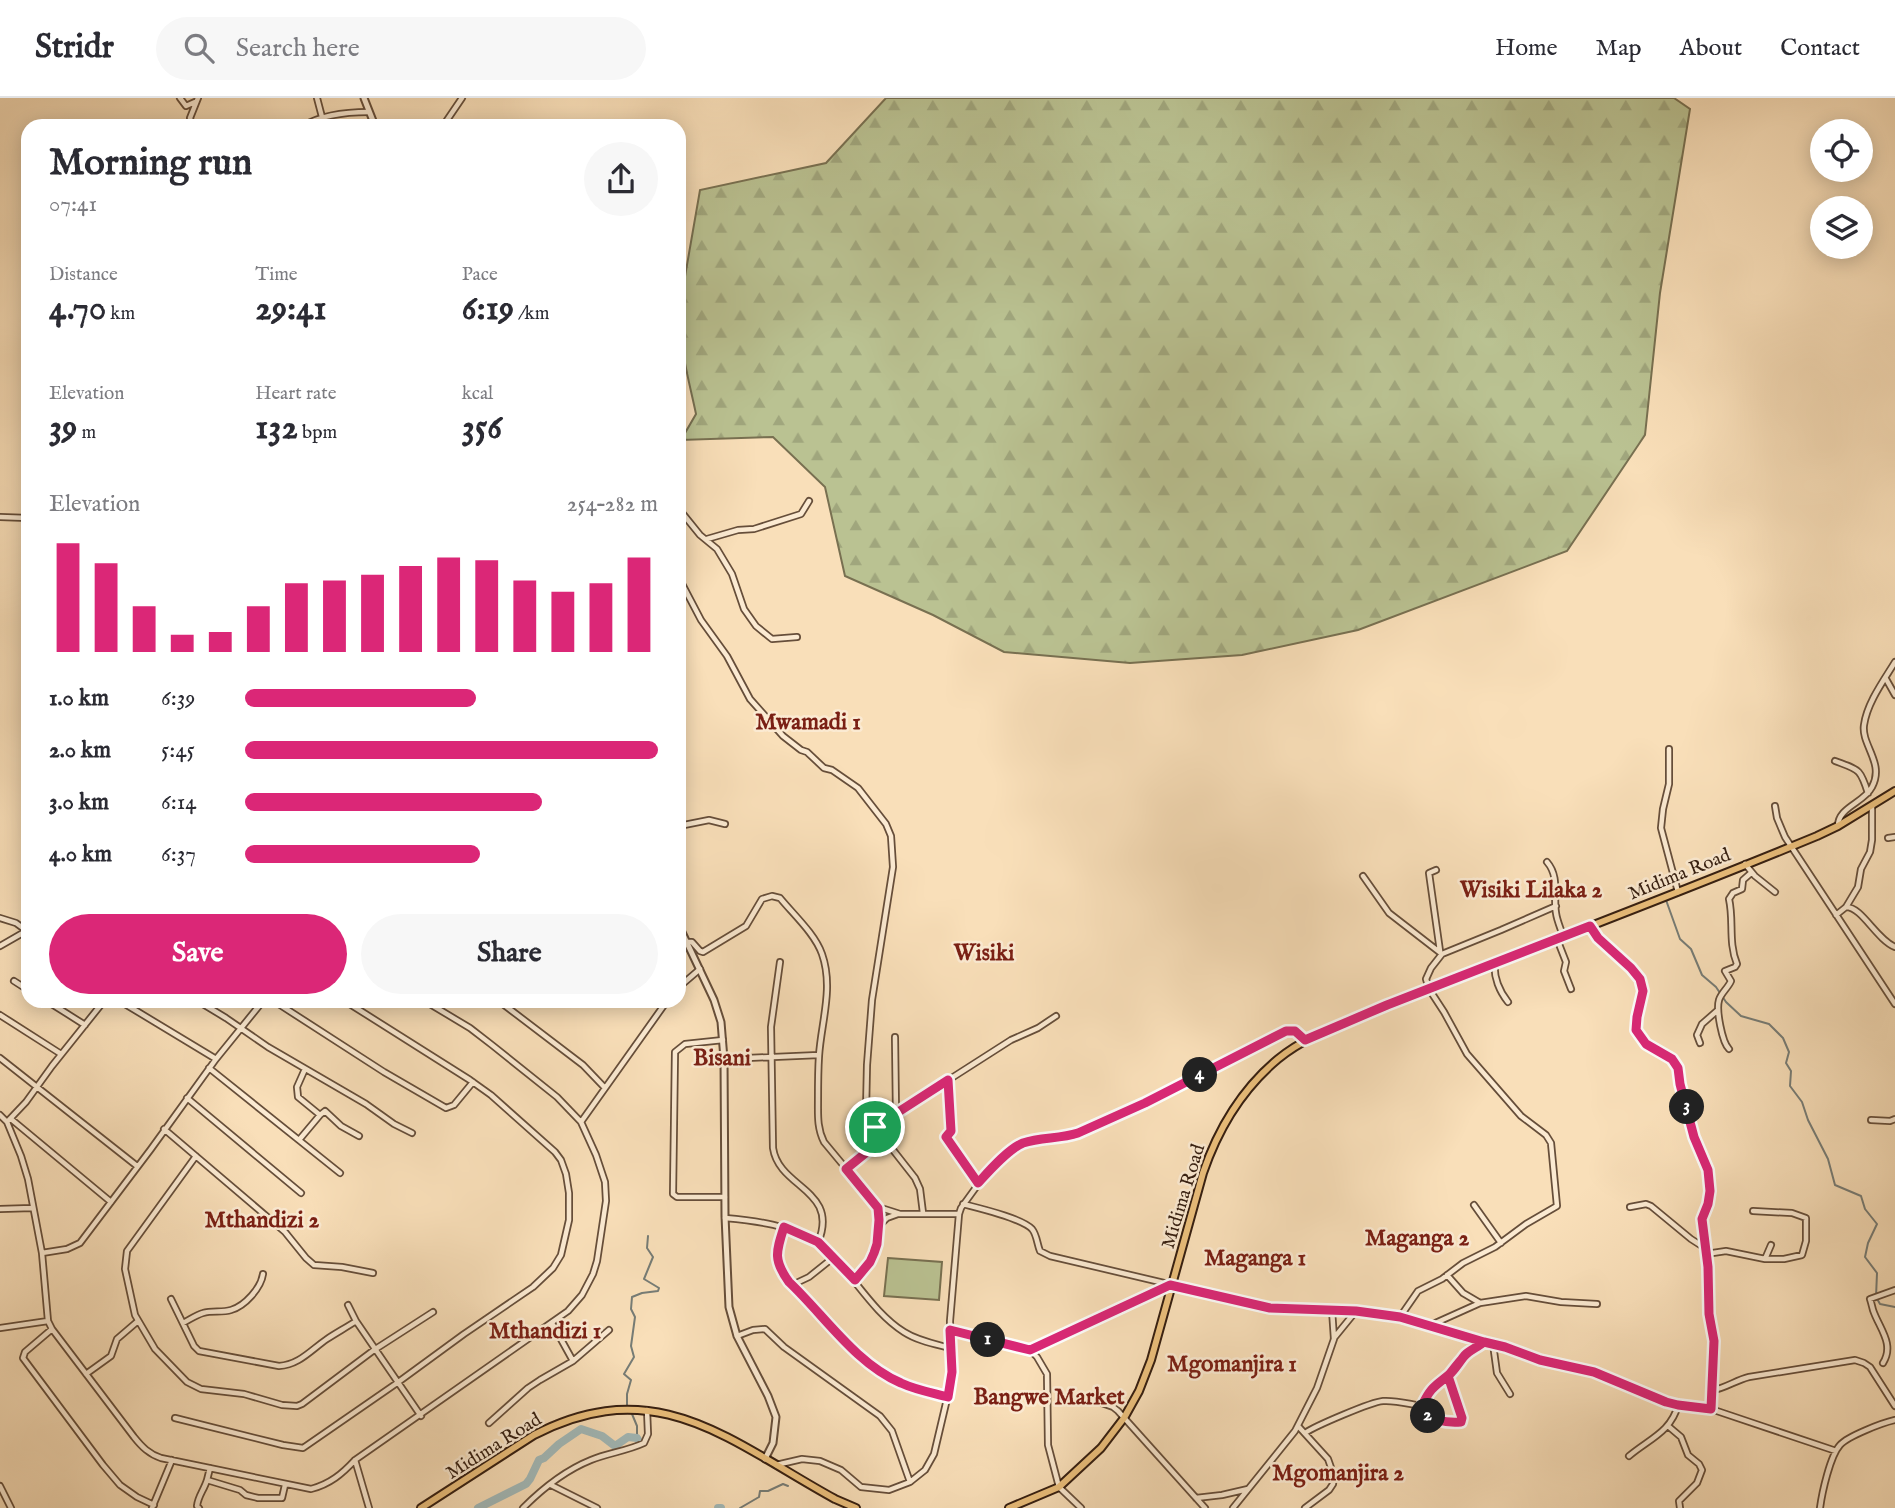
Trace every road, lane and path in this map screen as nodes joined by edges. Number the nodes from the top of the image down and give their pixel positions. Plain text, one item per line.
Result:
1 (180, 98) edge
2 (317, 98) edge
3 (364, 98) edge
4 (462, 98) edge
5 (197, 100) edge
6 (369, 112) junction
7 (322, 117) junction
8 (190, 119) edge
9 (318, 119) edge
10 (372, 119) edge
11 (448, 119) edge
12 (809, 501) dead end
13 (0, 517) edge
14 (686, 517) edge
15 (21, 518) edge
16 (706, 540) junction
17 (686, 592) edge
18 (797, 637) dead end
19 (1895, 662) edge
20 (1885, 678) junction
21 (1895, 695) edge
22 (1669, 749) dead end
23 (1835, 761) dead end
24 (1895, 791) edge
25 (1868, 793) junction
26 (1775, 806) dead end
27 (1872, 806) junction
28 (725, 824) dead end
29 (686, 825) edge
30 (1838, 826) junction
31 (1895, 837) edge
32 (1888, 838) dead end
33 (1793, 846) junction
34 (1547, 862) dead end
35 (1745, 864) junction
36 (1436, 870) dead end
37 (1751, 873) junction
38 (1363, 876) dead end
39 (1678, 892) junction
40 (1775, 892) dead end
41 (1556, 906) junction
42 (1846, 907) junction
43 (1836, 915) junction
44 (0, 918) edge
45 (21, 926) edge
46 (1590, 926) junction
47 (21, 934) edge
48 (1560, 937) junction
49 (687, 942) joint
50 (0, 946) edge
51 (1895, 947) edge
52 (1441, 953) junction
53 (780, 962) dead end
54 (1496, 962) junction
55 (700, 969) junction
56 (14, 981) dead end
57 (686, 981) edge
58 (21, 986) edge
59 (1429, 989) junction
60 (1571, 989) dead end
61 (1508, 1002) dead end
62 (1895, 1004) edge
63 (58, 1008) edge
64 (98, 1008) edge
65 (132, 1008) edge
66 (209, 1008) edge
67 (257, 1008) edge
68 (285, 1008) edge
69 (356, 1008) edge
70 (437, 1008) edge
71 (508, 1008) edge
72 (662, 1008) edge
73 (1718, 1010) junction
74 (0, 1016) edge
75 (1056, 1016) dead end
76 (85, 1025) junction
77 (241, 1028) junction
78 (895, 1037) dead end
79 (723, 1040) junction
80 (1305, 1040) junction
81 (1700, 1043) dead end
82 (1729, 1049) dead end
83 (61, 1054) junction
84 (819, 1055) junction
85 (772, 1056) junction
86 (0, 1058) edge
87 (216, 1059) junction
88 (724, 1059) junction
89 (209, 1068) junction
90 (305, 1069) junction
91 (948, 1080) junction
92 (473, 1082) junction
93 (37, 1087) junction
94 (605, 1088) junction
95 (187, 1098) junction
96 (896, 1113) junction
97 (0, 1115) edge
98 (320, 1115) junction
99 (1895, 1119) edge
100 (1871, 1120) dead end
101 (9, 1121) junction
102 (581, 1122) junction
103 (875, 1127) junction
104 (164, 1129) junction
105 (412, 1133) dead end
106 (359, 1136) dead end
107 (884, 1138) junction
108 (299, 1140) junction
109 (196, 1156) junction
110 (137, 1166) junction
111 (846, 1169) junction
112 (340, 1174) dead end
113 (978, 1183) junction
114 (301, 1193) dead end
115 (725, 1197) junction
116 (111, 1202) junction
117 (963, 1204) junction
118 (1474, 1205) dead end
119 (1630, 1207) dead end
120 (32, 1208) junction
121 (878, 1208) junction
122 (0, 1209) edge
123 (1753, 1211) dead end
124 (900, 1213) junction
125 (923, 1213) junction
126 (958, 1214) junction
127 (725, 1218) junction
128 (784, 1227) junction
129 (879, 1227) junction
130 (818, 1242) junction
131 (1500, 1243) junction
132 (1770, 1245) dead end
133 (1705, 1251) junction
134 (41, 1253) junction
135 (834, 1257) junction
136 (1765, 1259) junction
137 (373, 1273) dead end
138 (262, 1274) dead end
139 (1447, 1275) junction
140 (855, 1280) junction
141 (792, 1284) junction
142 (1171, 1285) junction
143 (1895, 1290) edge
144 (171, 1299) dead end
145 (1480, 1303) junction
146 (1597, 1304) dead end
147 (348, 1305) dead end
148 (1332, 1310) junction
149 (1356, 1311) junction
150 (433, 1312) dead end
151 (1400, 1317) junction
152 (48, 1321) junction
153 (138, 1321) junction
154 (356, 1321) junction
155 (183, 1323) junction
156 (551, 1323) junction
157 (1430, 1325) junction
158 (0, 1328) edge
159 (52, 1329) junction
160 (609, 1330) dead end
161 (950, 1330) junction
162 (737, 1336) junction
163 (1334, 1339) junction
164 (1484, 1342) junction
165 (1493, 1344) junction
166 (950, 1348) junction
167 (374, 1350) junction
168 (1030, 1350) junction
169 (573, 1361) junction
170 (1883, 1363) dead end
171 (86, 1374) junction
172 (1448, 1376) junction
173 (397, 1383) junction
174 (1713, 1390) junction
175 (1510, 1394) dead end
176 (1082, 1396) dead end
177 (948, 1397) junction
178 (1678, 1405) junction
179 (1422, 1406) junction
180 (1895, 1406) edge
181 (1711, 1409) junction
182 (647, 1410) junction
183 (421, 1416) junction
184 (175, 1418) dead end
185 (1124, 1418) junction
186 (1895, 1420) edge
187 (489, 1423) dead end
188 (1298, 1426) junction
189 (1668, 1426) junction
190 (1305, 1433) junction
191 (1836, 1451) junction
192 (1629, 1456) dead end
193 (765, 1459) junction
194 (172, 1460) junction
195 (355, 1460) junction
196 (775, 1465) junction
197 (210, 1468) junction
198 (207, 1480) junction
199 (910, 1482) junction
200 (285, 1485) junction
201 (550, 1485) junction
202 (0, 1486) edge
203 (1059, 1487) junction
204 (1248, 1489) junction
205 (1195, 1498) junction
206 (835, 1499) junction
207 (153, 1507) edge
208 (1311, 1507) edge
209 (11, 1508) edge
210 (199, 1508) edge
211 (369, 1508) edge
212 (421, 1508) edge
213 (523, 1508) edge
214 (597, 1508) edge
215 (838, 1508) edge
216 (856, 1508) edge
217 (1009, 1508) edge
218 (1081, 1508) edge
219 (1205, 1508) edge
220 (1233, 1508) edge
221 (1680, 1508) edge
222 (1820, 1508) edge

1 - 5 street
2 - 7 street
3 - 6 street
4 - 11 street
5 - 8 street
6 - 7 street
6 - 10 street
7 - 9 street
12 - 16 street
13 - 15 street
14 - 16 street
16 - 18 street
17 - 103 street
19 - 20 street
20 - 21 street
20 - 25 street
22 - 39 street
23 - 25 street
24 - 27 main road, Midima Road
25 - 30 street
26 - 33 street
27 - 30 main road, Midima Road
27 - 42 street
28 - 29 street
30 - 33 main road, Midima Road
31 - 32 street
33 - 35 main road, Midima Road
33 - 43 street
34 - 41 street
35 - 37 street
35 - 39 main road, Midima Road
36 - 52 street
37 - 40 street
37 - 73 street
38 - 52 street
39 - 46 main road, Midima Road
41 - 48 street
41 - 52 street
42 - 43 street
42 - 51 street
43 - 62 street
44 - 45 street
46 - 48 main road, Midima Road
46 - 133 street
47 - 50 street
48 - 54 main road, Midima Road
48 - 60 street
49 - 55 street
49 - 84 street
52 - 59 street
53 - 85 street
54 - 59 main road, Midima Road
54 - 61 street
55 - 57 street
55 - 79 street
56 - 58 street
59 - 80 main road, Midima Road
59 - 131 street
63 - 76 street
64 - 76 street
65 - 87 street
66 - 77 street
67 - 77 street
68 - 92 street
69 - 92 street
70 - 102 street
71 - 94 street
72 - 94 street
73 - 81 street
73 - 82 street
74 - 83 street
75 - 91 street
76 - 83 street
77 - 87 street
77 - 90 street
78 - 96 street
79 - 88 street
79 - 115 street
80 - 113 street
80 - 142 main road, Midima Road
83 - 93 street
84 - 85 street
84 - 111 street
85 - 88 street
85 - 130 street
86 - 93 street
87 - 89 street
88 - 115 street
89 - 95 street
89 - 108 street
90 - 98 street
90 - 105 street
91 - 96 street
91 - 113 street
92 - 173 street
93 - 101 street
93 - 110 street
94 - 102 street
95 - 104 street
95 - 114 street
96 - 103 street
97 - 101 street
98 - 106 street
98 - 108 street
99 - 100 street
101 - 116 street
101 - 120 street
102 - 156 street
103 - 107 street
104 - 109 street
104 - 110 street
107 - 111 street
107 - 125 street
108 - 112 street
109 - 137 street
109 - 153 street
110 - 116 street
111 - 121 street
113 - 117 street
115 - 127 street
116 - 134 street
117 - 126 street
117 - 142 street
118 - 131 street
119 - 133 street
120 - 122 street
120 - 134 street
121 - 124 street
121 - 129 street
123 - 136 street
124 - 125 street
124 - 129 street
125 - 126 street
126 - 161 street
127 - 128 street
127 - 162 street
128 - 130 street
128 - 141 street
129 - 140 street
130 - 135 street
131 - 139 street
132 - 136 street
133 - 136 street
133 - 174 street
134 - 152 street
135 - 140 street
135 - 141 street
138 - 155 street
139 - 145 street
139 - 151 street
140 - 166 street
141 - 177 street
142 - 148 street
142 - 168 street
142 - 185 main road, Midima Road
143 - 170 street
144 - 155 street
145 - 146 street
145 - 157 street
147 - 154 street
148 - 149 street
148 - 163 street
149 - 151 street
149 - 163 street
150 - 167 street
151 - 157 street
152 - 158 street
152 - 159 street
153 - 167 street
153 - 171 street
154 - 155 street
154 - 167 street
156 - 169 street
156 - 183 street
157 - 164 street
159 - 171 street
159 - 207 street
160 - 169 street
161 - 166 street
161 - 168 street
162 - 193 street
162 - 199 street
163 - 188 street
164 - 165 street
164 - 172 street
165 - 175 street
165 - 178 street
166 - 177 street
167 - 173 street
168 - 203 street
169 - 187 street
171 - 194 street
172 - 179 street
172 - 179 street
173 - 183 street
173 - 184 street
174 - 180 street
174 - 181 street
176 - 185 street
177 - 199 street
178 - 181 street
178 - 189 street
179 - 190 street
181 - 191 street
182 - 193 main road, Midima Road
182 - 201 street
182 - 212 main road, Midima Road
183 - 195 street
185 - 203 main road, Midima Road
185 - 205 street
186 - 191 street
188 - 190 street
188 - 204 street
189 - 192 street
189 - 221 street
190 - 208 street
191 - 222 street
193 - 196 main road, Midima Road
194 - 197 street
194 - 207 street
195 - 200 street
195 - 211 street
196 - 199 street
196 - 206 main road, Midima Road
197 - 198 street
197 - 200 street
198 - 200 street
198 - 210 street
201 - 213 street
201 - 214 street
202 - 209 street
203 - 217 main road, Midima Road
203 - 218 street
204 - 205 street
204 - 220 street
205 - 219 street
206 - 215 street
206 - 216 main road, Midima Road

